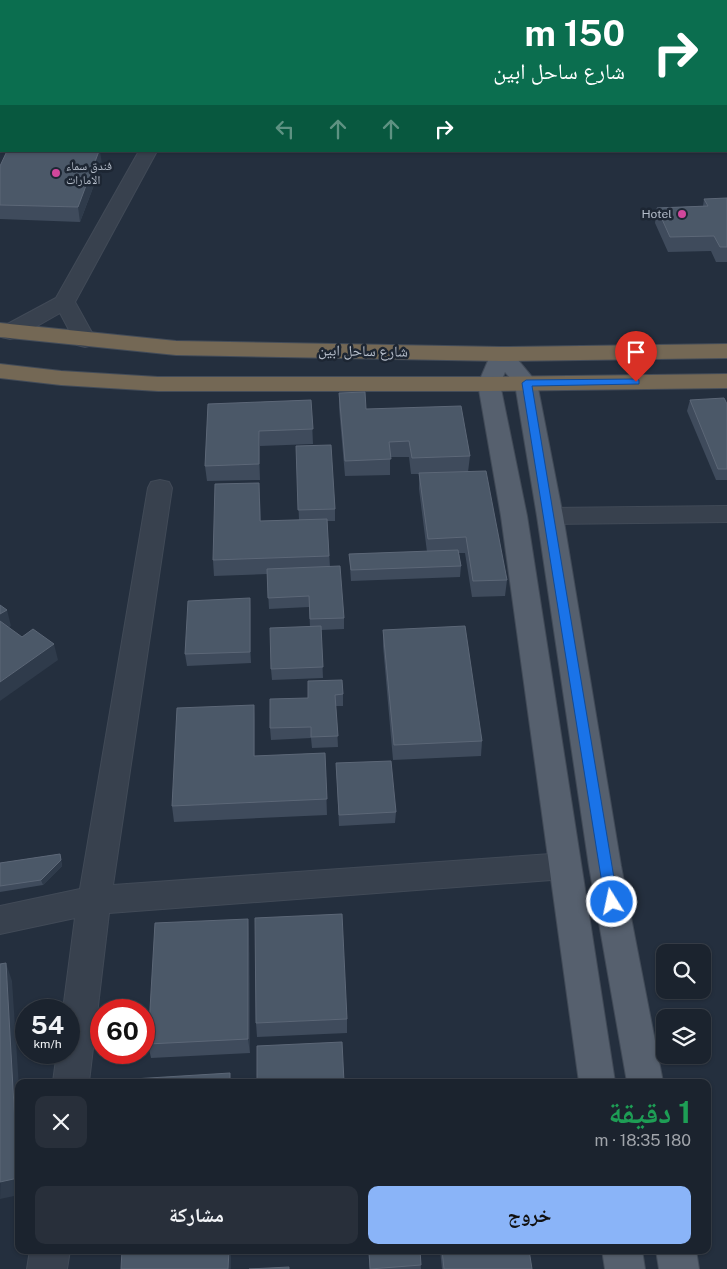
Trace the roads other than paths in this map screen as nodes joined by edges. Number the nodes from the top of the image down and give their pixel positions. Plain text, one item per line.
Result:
1 (147, 152) edge
2 (64, 302) junction
3 (5, 331) edge
4 (85, 340) junction
5 (727, 351) edge
6 (502, 354) junction
7 (0, 371) edge
8 (727, 382) edge
9 (526, 383) junction
10 (489, 384) junction
11 (160, 488) dead end
12 (727, 514) edge
13 (514, 516) junction
14 (550, 516) junction
15 (565, 866) junction
16 (605, 866) junction
17 (94, 900) junction
18 (0, 920) edge
19 (71, 1079) edge
20 (597, 1079) edge
21 (644, 1079) edge
22 (49, 1254) edge
23 (623, 1254) edge
24 (677, 1254) edge
25 (47, 1269) edge
26 (625, 1269) edge
27 (679, 1269) edge

1 - 2 street
2 - 3 street
2 - 4 street
3 - 4 highway, شارع ساحل ابين
4 - 6 highway, شارع ساحل ابين
5 - 6 highway, شارع ساحل ابين
6 - 9 main road
6 - 10 main road
7 - 10 highway
8 - 9 highway
9 - 10 highway
9 - 14 main road
10 - 13 main road
11 - 17 street
12 - 14 street
13 - 14 main road
13 - 15 main road
14 - 16 main road
15 - 16 main road
15 - 17 street
15 - 20 main road
16 - 21 main road
17 - 18 street
17 - 19 street
22 - 25 street
23 - 26 main road
24 - 27 main road

